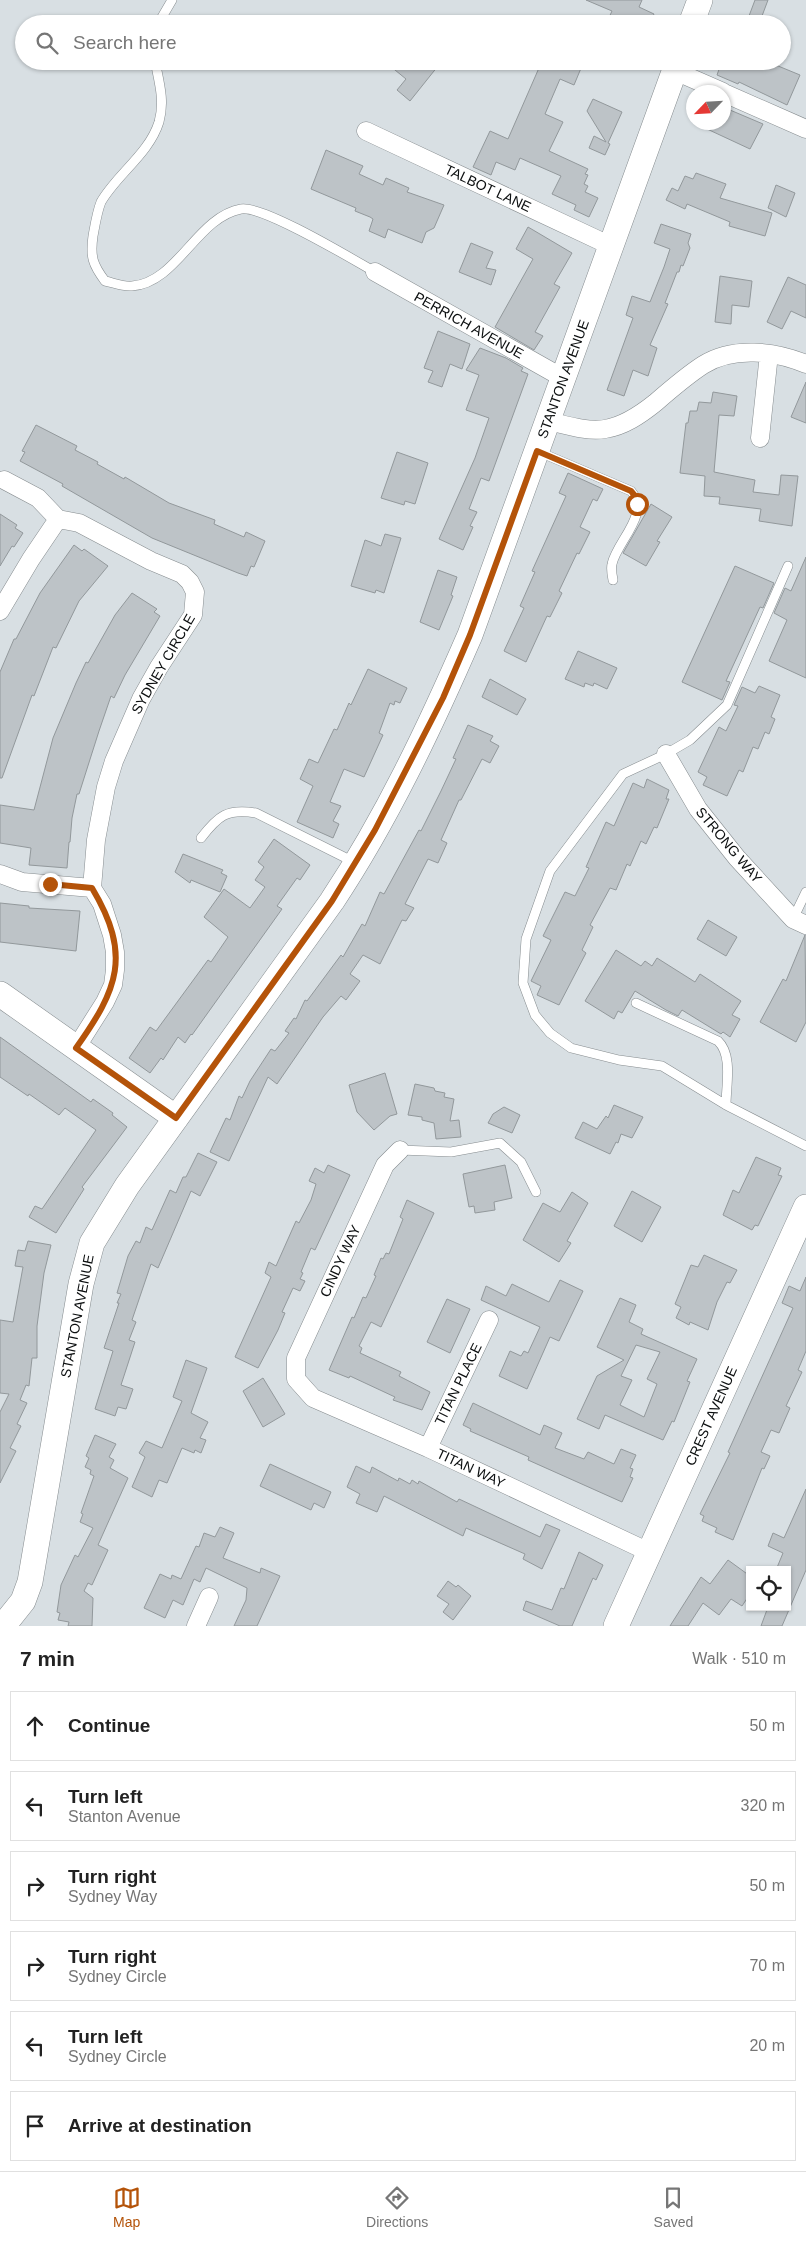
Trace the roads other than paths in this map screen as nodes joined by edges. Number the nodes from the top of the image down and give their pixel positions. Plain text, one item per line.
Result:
1 (172, 0) edge
2 (700, 0) edge
3 (163, 15) edge
4 (694, 15) edge
5 (157, 70) edge
6 (675, 70) edge
7 (683, 70) edge
8 (709, 85) edge
9 (731, 96) edge
10 (806, 129) edge
11 (366, 131) dead end
12 (611, 246) junction
13 (375, 272) joint
14 (769, 354) junction
15 (806, 364) edge
16 (563, 378) junction
17 (548, 421) junction
18 (760, 438) dead end
19 (537, 451) junction
20 (4, 480) dead end
21 (58, 519) junction
22 (788, 566) dead end
23 (613, 580) dead end
24 (0, 611) edge
25 (666, 754) junction
26 (202, 838) dead end
27 (356, 864) junction
28 (0, 874) edge
29 (92, 888) junction
30 (806, 892) edge
31 (799, 922) edge
32 (0, 994) edge
33 (636, 1003) dead end
34 (76, 1048) junction
35 (726, 1105) junction
36 (176, 1118) junction
37 (806, 1146) edge
38 (400, 1150) joint
39 (536, 1192) dead end
40 (806, 1206) edge
41 (489, 1320) dead end
42 (296, 1379) joint
43 (428, 1448) junction
44 (649, 1552) junction
45 (209, 1597) dead end
46 (13, 1623) edge
47 (196, 1626) edge
48 (616, 1626) edge

1 - 3 lane
2 - 4 street
5 - 13 lane
6 - 12 street, STANTON AVENUE
7 - 8 street
9 - 10 street
11 - 12 street, TALBOT LANE
12 - 16 street, STANTON AVENUE
13 - 16 street, PERRICH AVENUE
14 - 15 street
14 - 17 street
14 - 18 street
16 - 17 street, STANTON AVENUE
17 - 19 street, STANTON AVENUE
19 - 23 lane
19 - 27 street, STANTON AVENUE
20 - 21 street
21 - 24 street
21 - 29 street, SYDNEY CIRCLE
22 - 25 lane
25 - 31 street, STRONG WAY
25 - 35 lane
26 - 27 lane
27 - 36 street, STANTON AVENUE
28 - 29 street
29 - 34 street
30 - 31 lane
32 - 34 street
33 - 35 lane
34 - 36 street
35 - 37 lane
36 - 46 street, STANTON AVENUE
38 - 39 lane
38 - 42 street, CINDY WAY
40 - 44 street, CREST AVENUE
41 - 43 street, TITAN PLACE
42 - 43 street, TITAN WAY
43 - 44 street, TITAN WAY
44 - 48 street, CREST AVENUE
45 - 47 street

